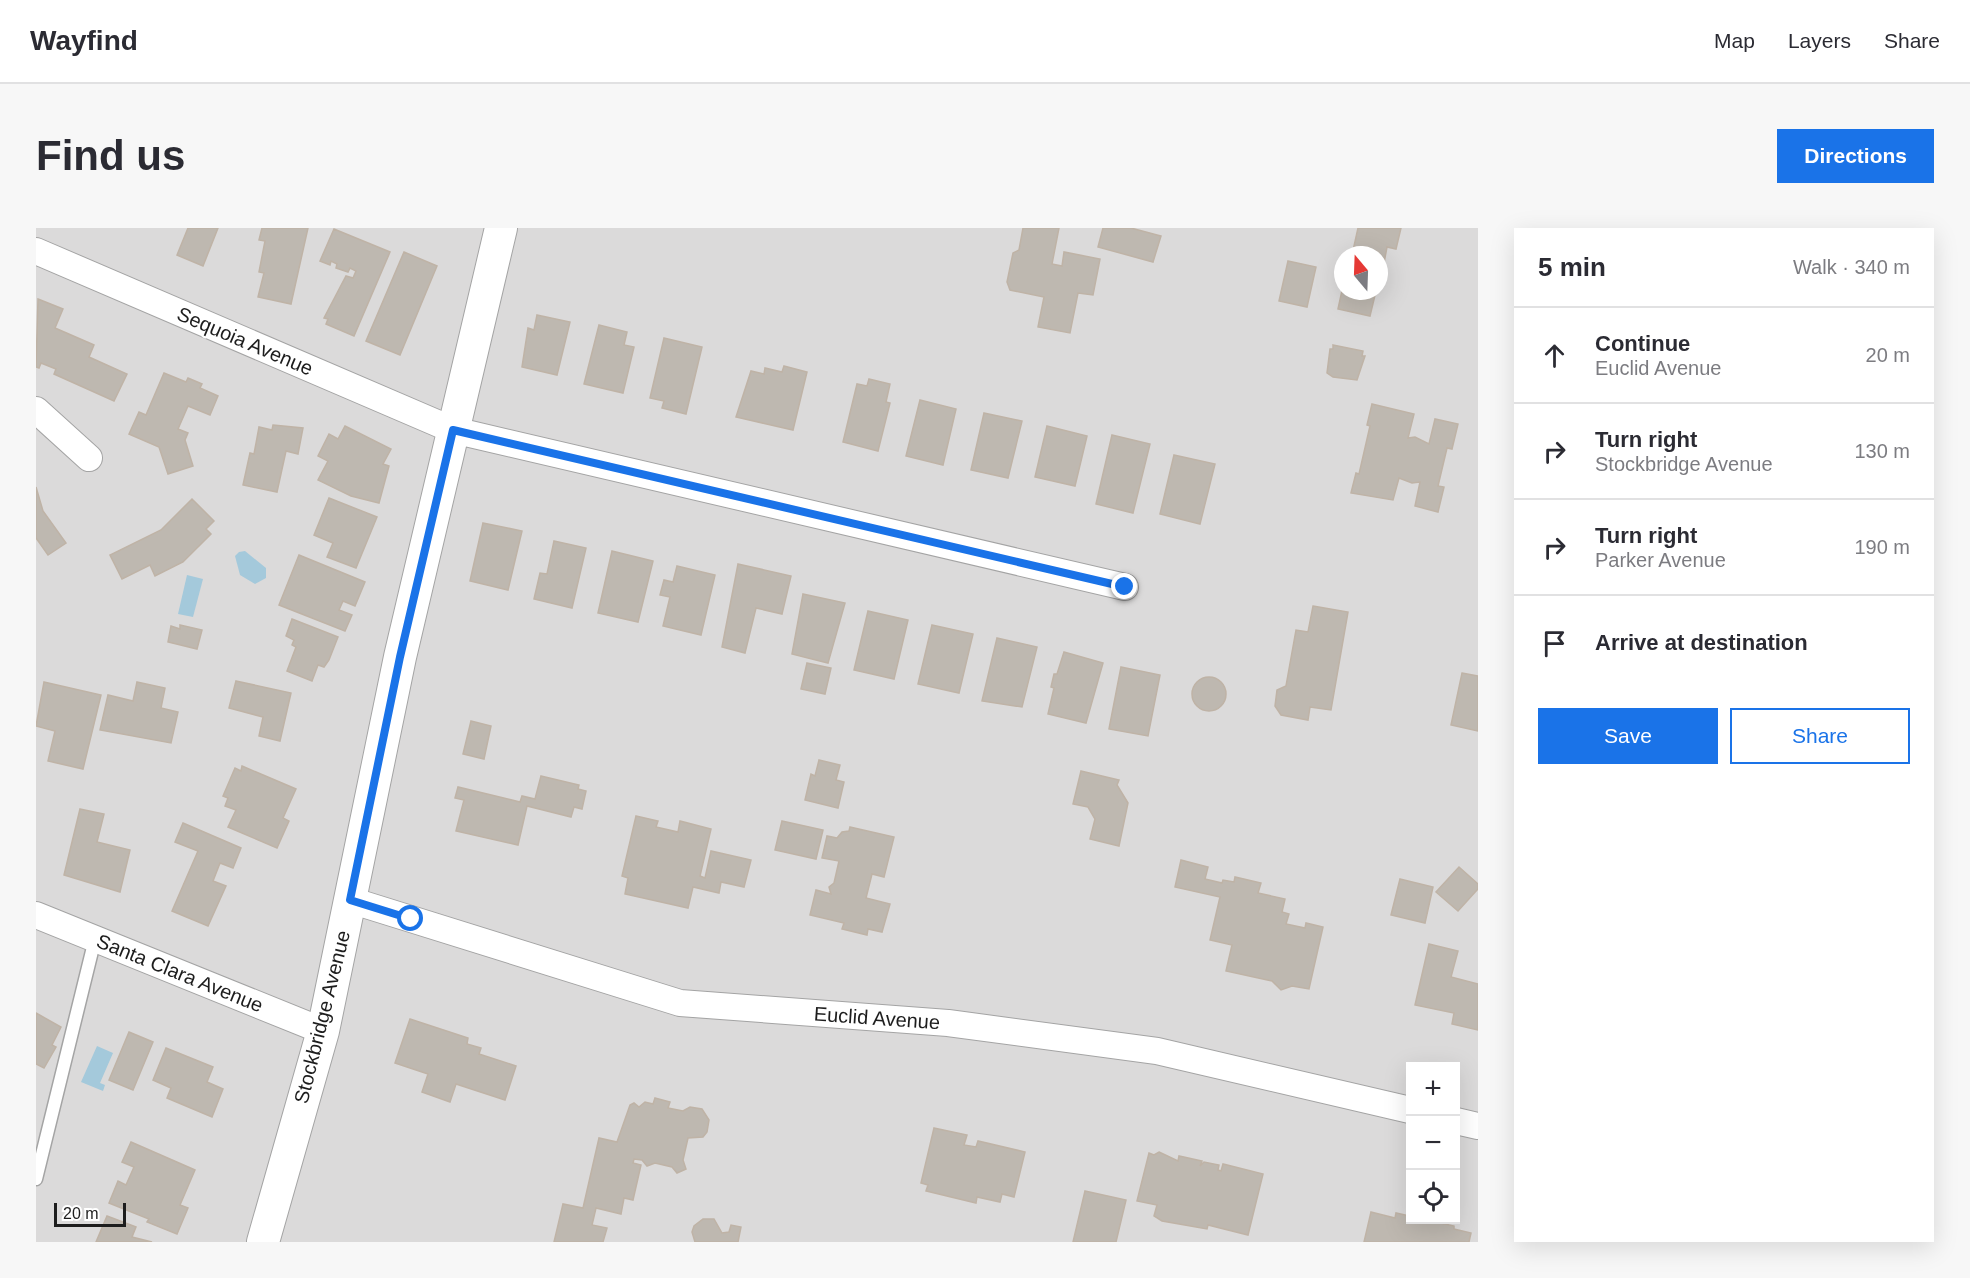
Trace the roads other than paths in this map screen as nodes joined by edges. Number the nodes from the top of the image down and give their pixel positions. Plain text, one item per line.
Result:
1 (501, 228) edge
2 (36, 251) edge
3 (36, 410) edge
4 (453, 430) junction
5 (89, 458) dead end
6 (1125, 587) dead end
7 (350, 900) junction
8 (36, 915) edge
9 (94, 939) junction
10 (323, 1030) junction
11 (1406, 1109) edge
12 (1460, 1122) edge
13 (1478, 1126) edge
14 (36, 1179) edge
15 (263, 1242) edge

1 - 4 street, Stockbridge Avenue
2 - 4 street, Sequoia Avenue
3 - 5 street
4 - 6 street, Sequoia Avenue
4 - 7 street, Stockbridge Avenue
7 - 10 street, Stockbridge Avenue
7 - 11 street, Euclid Avenue
8 - 9 street, Santa Clara Avenue
9 - 10 street, Santa Clara Avenue
9 - 14 lane
10 - 15 street, Stockbridge Avenue
12 - 13 street

